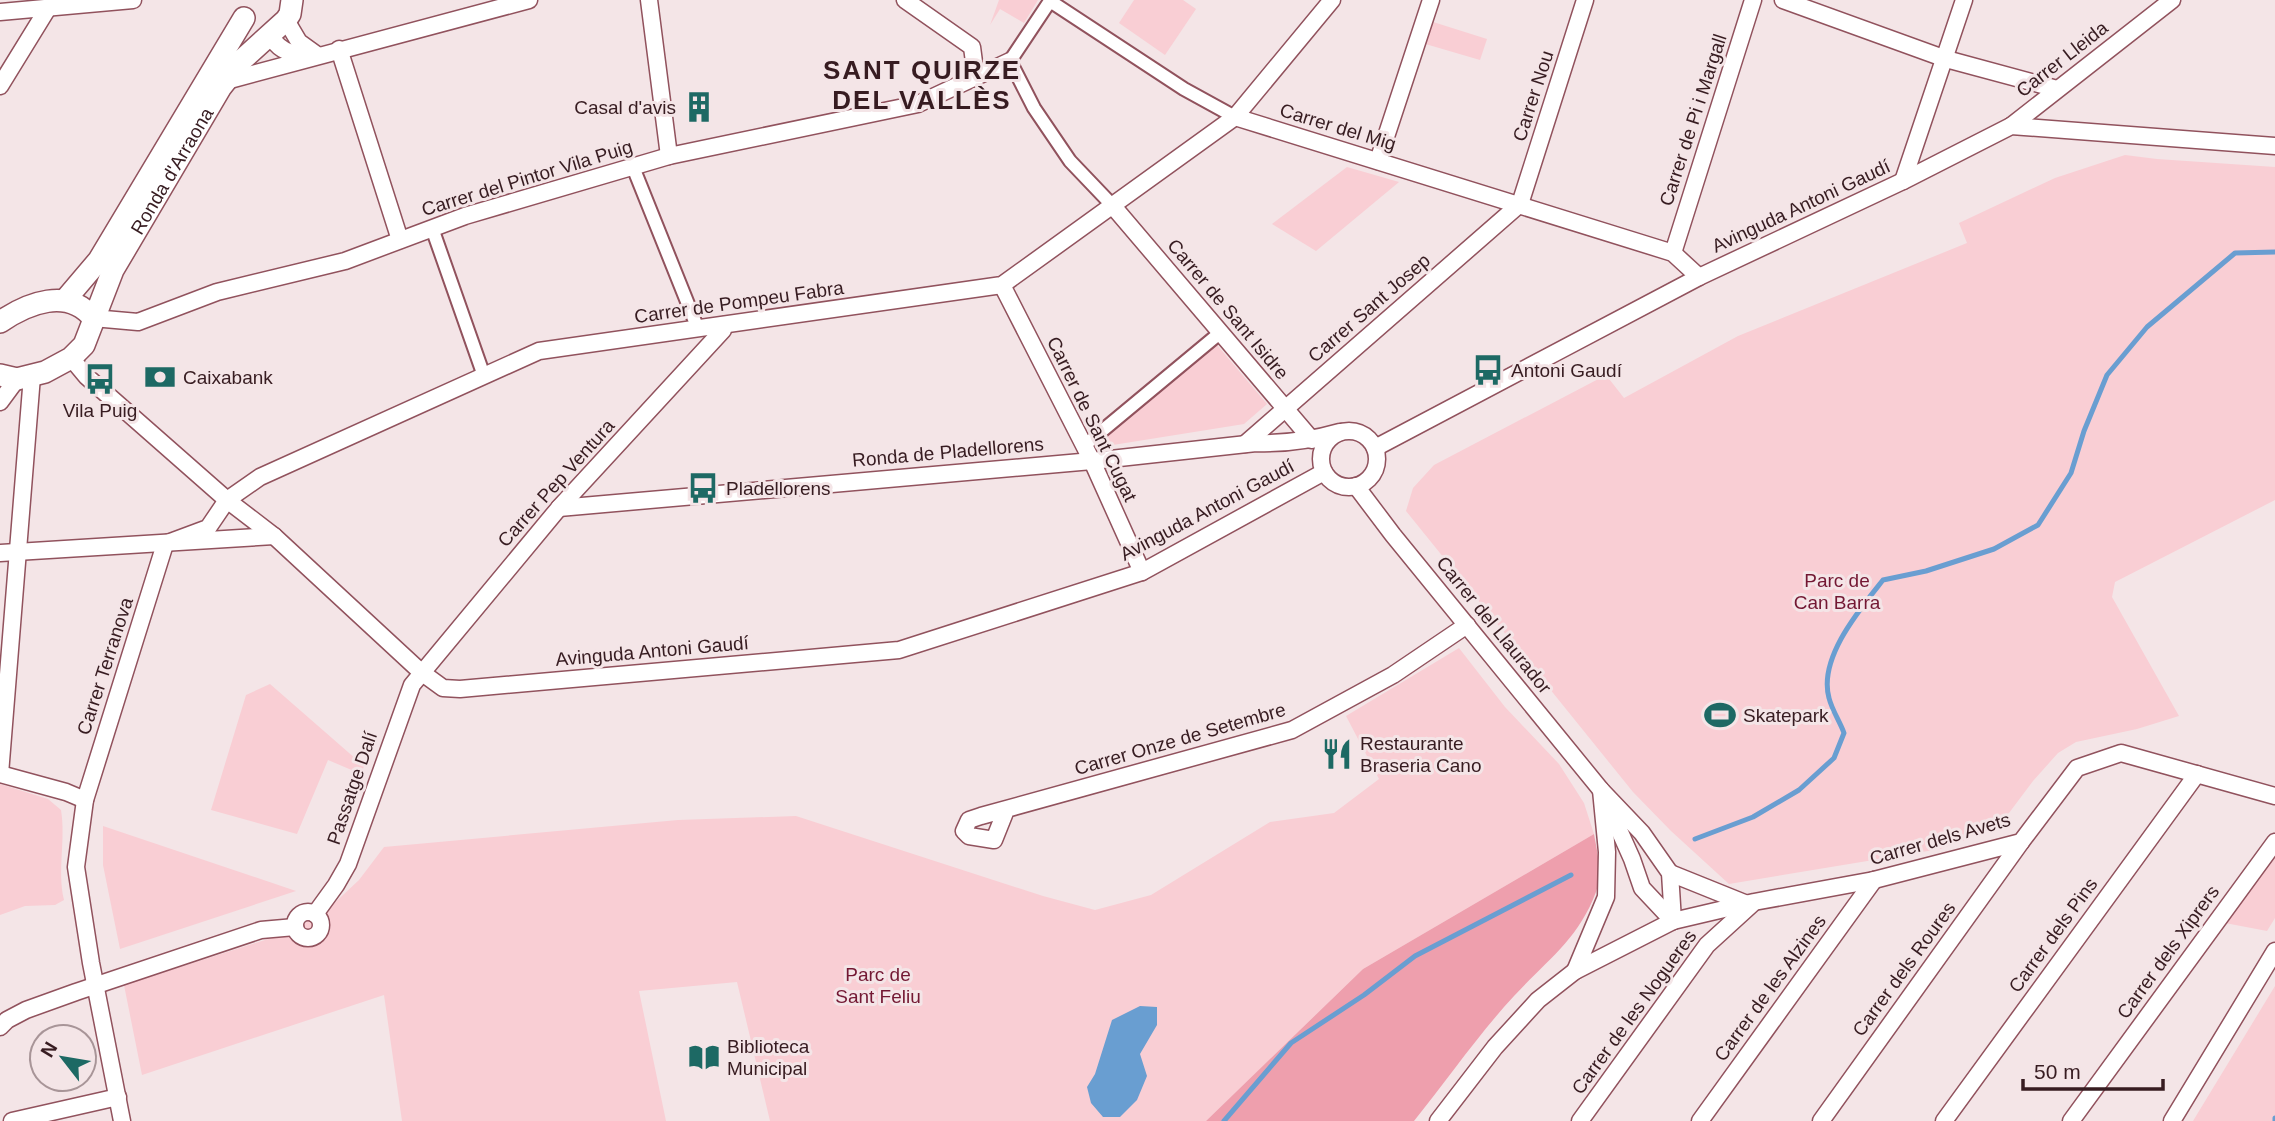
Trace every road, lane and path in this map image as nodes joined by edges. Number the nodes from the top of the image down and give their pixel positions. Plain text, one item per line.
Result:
1 (133, 0) edge
2 (529, 0) edge
3 (649, 0) edge
4 (905, 0) edge
5 (1332, 0) edge
6 (1431, 0) edge
7 (1585, 0) edge
8 (1754, 0) edge
9 (1783, 0) edge
10 (1964, 0) edge
11 (2168, 2) edge
12 (67, 3) edge
13 (48, 8) junction
14 (243, 9) edge
15 (289, 10) edge
16 (0, 12) edge
17 (269, 33) junction
18 (338, 50) junction
19 (317, 55) junction
20 (1946, 59) junction
21 (1010, 61) junction
22 (976, 77) junction
23 (226, 81) junction
24 (0, 86) edge
25 (2057, 89) junction
26 (1235, 117) junction
27 (2011, 126) junction
28 (2275, 146) edge
29 (669, 156) junction
30 (1378, 161) junction
31 (633, 167) junction
32 (1903, 181) junction
33 (1520, 204) junction
34 (1112, 205) junction
35 (432, 228) junction
36 (400, 240) junction
37 (1673, 253) junction
38 (1699, 277) junction
39 (1002, 285) junction
40 (65, 300) junction
41 (93, 318) junction
42 (0, 322) edge
43 (724, 325) junction
44 (698, 329) junction
45 (1220, 332) junction
46 (71, 358) junction
47 (484, 376) junction
48 (16, 377) edge
49 (0, 402) edge
50 (1286, 408) junction
51 (1340, 432) junction
52 (1312, 440) junction
53 (1245, 444) junction
54 (1084, 445) junction
55 (1375, 448) junction
56 (1092, 461) junction
57 (1324, 472) junction
58 (1356, 486) junction
59 (227, 500) junction
60 (559, 508) junction
61 (274, 536) junction
62 (166, 544) junction
63 (19, 551) junction
64 (0, 553) edge
65 (1142, 572) junction
66 (1467, 625) junction
67 (421, 672) junction
68 (0, 774) edge
69 (2197, 774) junction
70 (1601, 790) junction
71 (2275, 796) edge
72 (85, 800) junction
73 (1006, 810) dead end
74 (2021, 842) junction
75 (2275, 842) edge
76 (1670, 873) junction
77 (1874, 880) junction
78 (1749, 904) junction
79 (1674, 920) junction
80 (2275, 951) edge
81 (1575, 971) junction
82 (97, 985) junction
83 (0, 1027) edge
84 (118, 1097) junction
85 (12, 1121) edge
86 (122, 1121) edge
87 (1438, 1121) edge
88 (1580, 1121) edge
89 (1700, 1121) edge
90 (1821, 1121) edge
91 (1944, 1121) edge
92 (2071, 1121) edge
93 (2172, 1121) edge

1 - 12 street
2 - 18 street
3 - 29 street
4 - 22 street
5 - 26 street, Carrer de Pompeu Fabra
6 - 30 street
7 - 33 street, Carrer Nou
8 - 37 street, Carrer de Pi i Margall
9 - 20 street
10 - 20 street
11 - 25 street, Carrer Lleida
12 - 13 street
13 - 16 street
13 - 24 street
14 - 17 street, Ronda d'Arraona
14 - 40 street, Ronda d'Arraona
15 - 17 street, Ronda d'Arraona
15 - 19 street
17 - 19 street
17 - 23 street, Ronda d'Arraona
18 - 19 street
18 - 36 street
19 - 23 street
20 - 25 street
20 - 32 street
21 - 22 street, Carrer del Pintor Vila Puig
21 - 26 street, Carrer del Mig
21 - 34 street
22 - 29 street, Carrer del Pintor Vila Puig
23 - 41 street, Ronda d'Arraona
25 - 27 street, Carrer Lleida
26 - 30 street, Carrer del Mig
26 - 34 street, Carrer de Pompeu Fabra
27 - 28 street
27 - 32 street, Avinguda Antoni Gaudí
29 - 31 street, Carrer del Pintor Vila Puig
30 - 33 street, Carrer del Mig
31 - 35 street, Carrer del Pintor Vila Puig
31 - 44 street
32 - 38 street, Avinguda Antoni Gaudí
33 - 37 street, Carrer del Mig
33 - 50 street, Carrer Sant Josep
34 - 39 street, Carrer de Pompeu Fabra
34 - 45 street, Carrer de Sant Isidre
35 - 36 street, Carrer del Pintor Vila Puig
35 - 47 street
36 - 41 street, Carrer del Pintor Vila Puig
37 - 38 street, Carrer del Mig
38 - 55 street, Avinguda Antoni Gaudí
39 - 43 street, Carrer de Pompeu Fabra
39 - 54 street, Carrer de Sant Cugat
40 - 41 street
40 - 42 street
41 - 46 street, Ronda d'Arraona
43 - 44 street, Carrer de Pompeu Fabra
43 - 60 street, Carrer Pep Ventura
44 - 47 street, Carrer de Pompeu Fabra
45 - 50 street, Carrer de Sant Isidre
45 - 54 street
46 - 48 street
46 - 59 street, Avinguda Antoni Gaudí
47 - 59 street, Carrer de Pompeu Fabra
48 - 49 street
48 - 63 street
50 - 52 street, Carrer de Sant Isidre
50 - 53 street, Carrer Sant Josep
51 - 52 street, Ronda de Pladellorens
51 - 55 street
51 - 57 street
52 - 53 street, Ronda de Pladellorens
53 - 56 street, Ronda de Pladellorens
54 - 56 street, Carrer de Sant Cugat
55 - 58 street
56 - 60 street, Ronda de Pladellorens
56 - 65 street, Carrer de Sant Cugat
57 - 58 street
57 - 65 street, Avinguda Antoni Gaudí
58 - 66 street, Carrer del Llaurador
59 - 61 street, Avinguda Antoni Gaudí
59 - 62 street, Carrer de Pompeu Fabra
60 - 67 street, Carrer Pep Ventura
61 - 62 street
61 - 67 street, Avinguda Antoni Gaudí
62 - 63 street
62 - 72 street, Carrer Terranova
63 - 64 street
63 - 68 street
65 - 67 street, Avinguda Antoni Gaudí
66 - 70 street, Carrer del Llaurador
66 - 73 street, Carrer Onze de Setembre
67 - 82 street, Passatge Dalí
68 - 72 street
69 - 71 street, Carrer dels Avets
69 - 74 street, Carrer dels Avets
69 - 91 street, Carrer dels Pins
70 - 76 street, Carrer del Llaurador
70 - 79 street, Carrer del Llaurador
70 - 81 street
72 - 82 street, Carrer Terranova
74 - 77 street, Carrer dels Avets
74 - 90 street, Carrer dels Roures
75 - 92 street, Carrer dels Xiprers
76 - 78 street
76 - 79 street
77 - 78 street, Carrer dels Avets
77 - 89 street, Carrer de les Alzines
78 - 79 street, Carrer dels Avets
78 - 88 street, Carrer de les Nogueres
79 - 81 street, Carrer dels Avets
80 - 93 street
81 - 87 street, Carrer dels Avets
82 - 83 street
82 - 84 street, Carrer Terranova
84 - 85 street
84 - 86 street, Carrer Terranova

